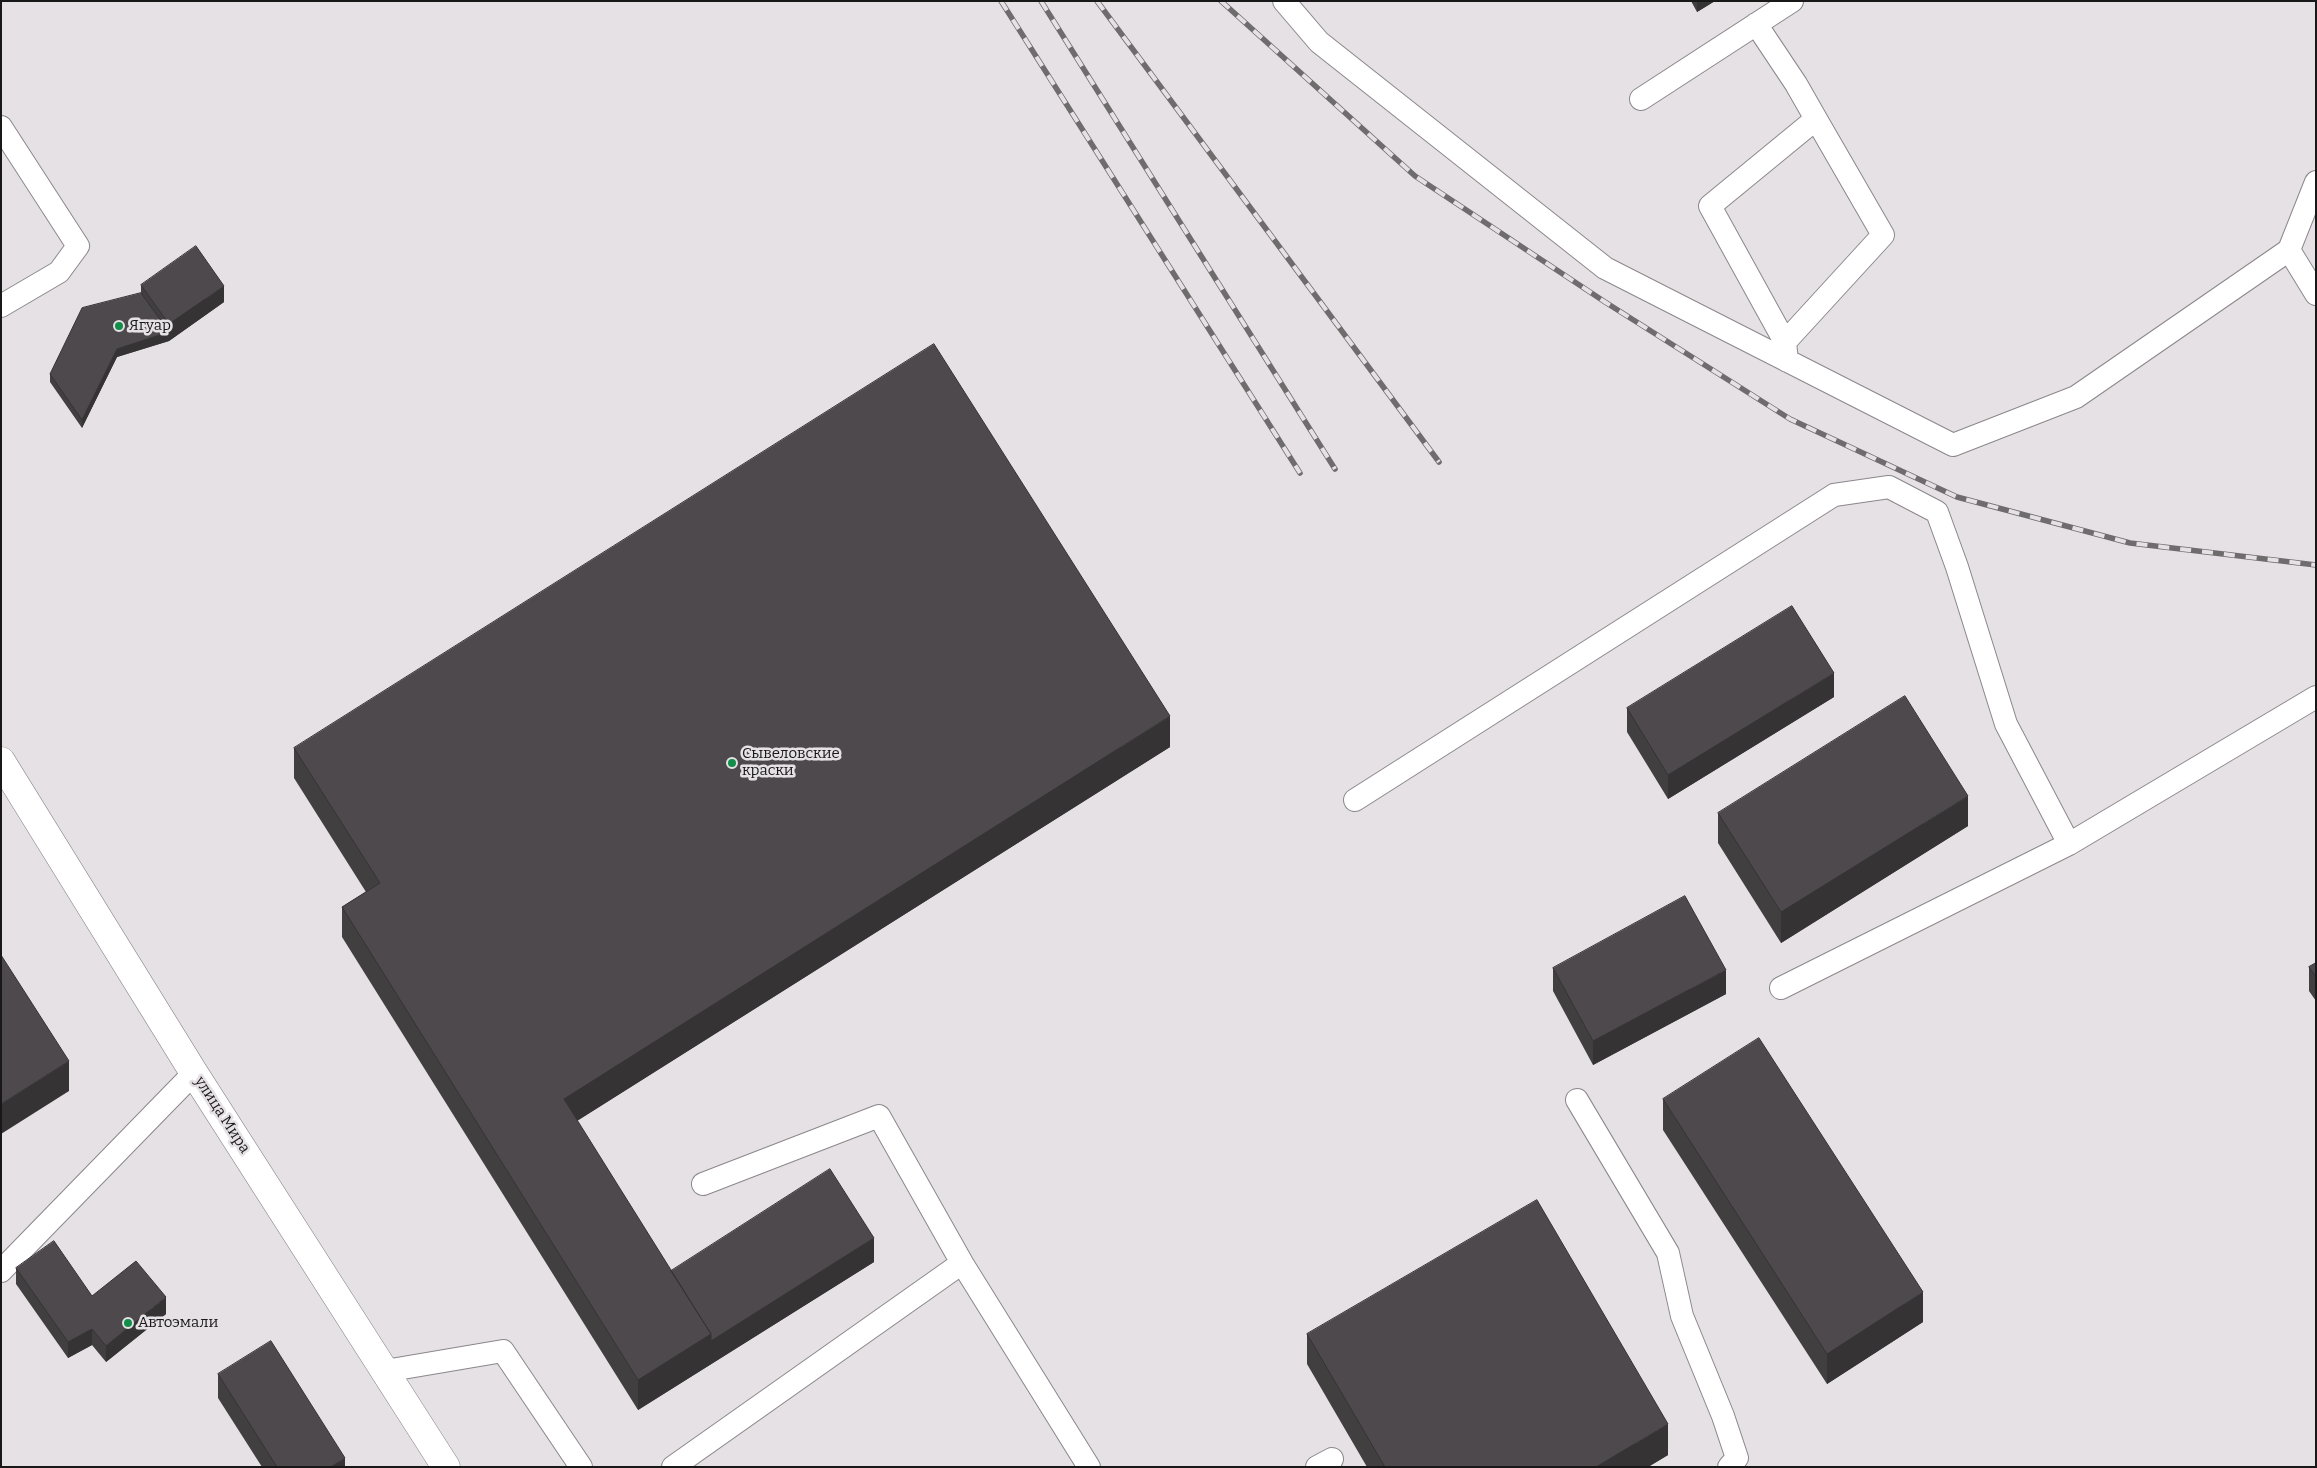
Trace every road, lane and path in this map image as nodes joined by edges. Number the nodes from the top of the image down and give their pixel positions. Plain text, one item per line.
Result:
1 (1284, 1) edge
2 (1792, 1) edge
3 (1756, 24) junction
4 (1641, 99) dead end
5 (1816, 119) junction
6 (1, 127) edge
7 (2316, 182) edge
8 (2289, 250) junction
9 (2316, 294) edge
10 (1, 306) edge
11 (1786, 352) junction
12 (2316, 697) edge
13 (1, 761) edge
14 (1354, 800) dead end
15 (2069, 844) junction
16 (1781, 988) dead end
17 (194, 1073) junction
18 (1577, 1100) dead end
19 (703, 1184) dead end
20 (962, 1263) junction
21 (1, 1271) edge
22 (385, 1371) junction
23 (446, 1467) edge
24 (582, 1467) edge
25 (673, 1467) edge
26 (1088, 1467) edge
27 (1728, 1467) edge

1 - 11 lane
2 - 3 lane
3 - 4 lane
3 - 5 lane
5 - 11 lane
5 - 11 lane
6 - 10 lane
7 - 8 lane
8 - 9 lane
8 - 11 lane
12 - 15 lane
13 - 17 main road, улица Мира
14 - 15 lane
15 - 16 lane
17 - 21 lane
17 - 22 main road, улица Мира
18 - 27 lane
19 - 20 lane
20 - 25 lane
20 - 26 lane
22 - 23 main road, улица Мира
22 - 24 lane

